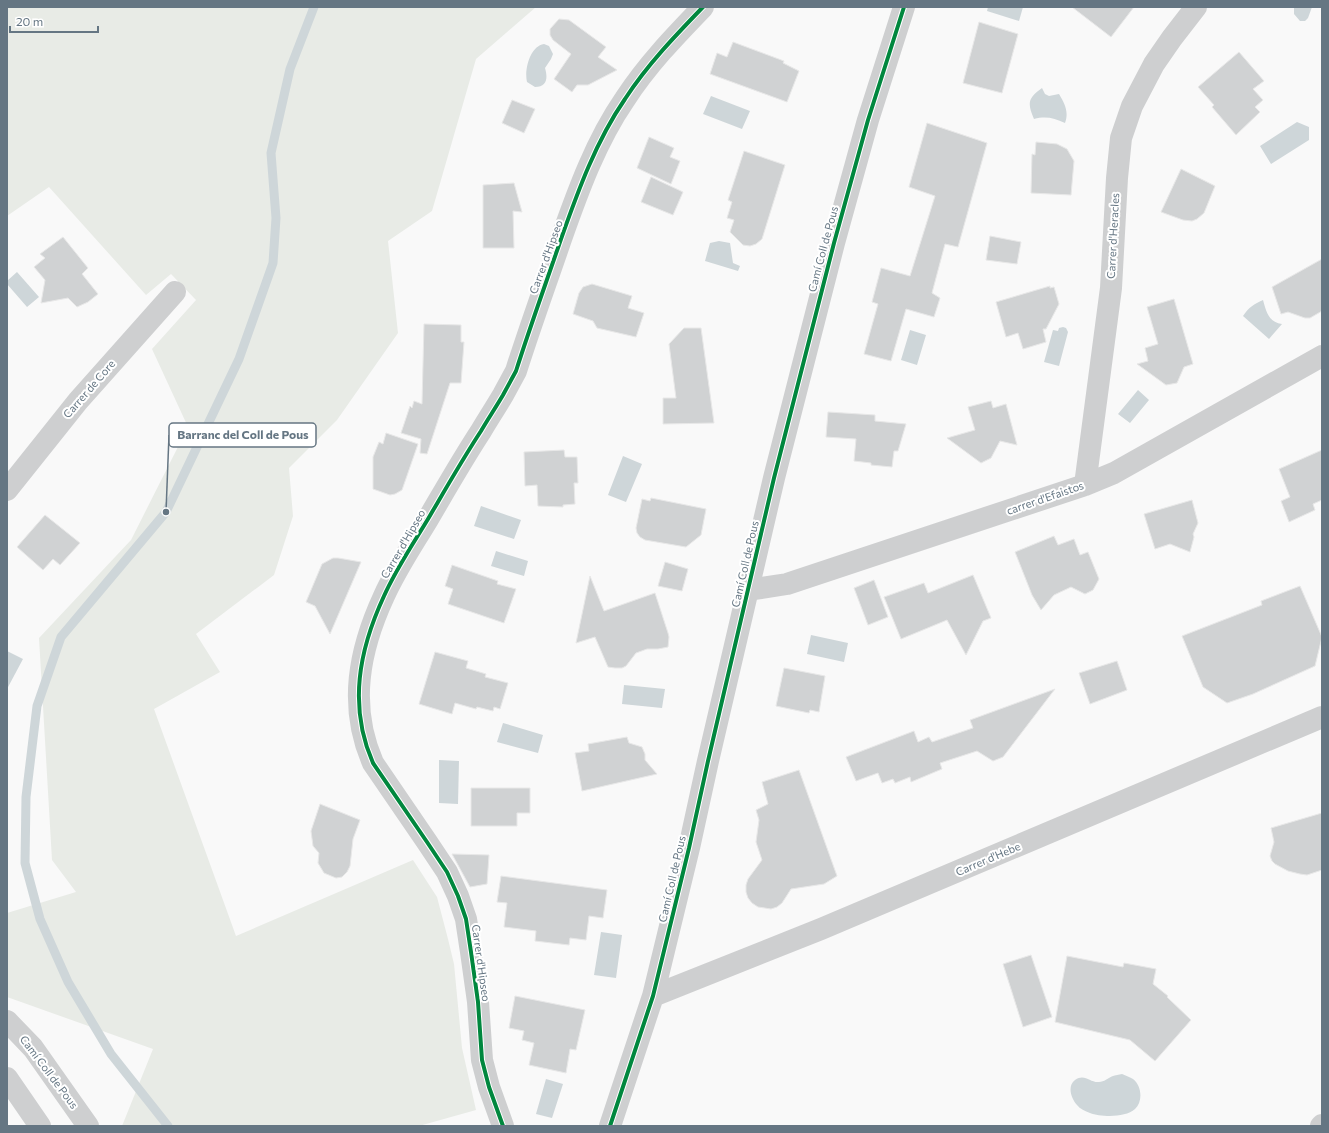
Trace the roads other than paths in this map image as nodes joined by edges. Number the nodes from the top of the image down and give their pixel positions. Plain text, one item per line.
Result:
1 (704, 7) edge
2 (904, 7) edge
3 (1196, 7) edge
4 (175, 292) dead end
5 (1322, 356) edge
6 (1085, 484) junction
7 (7, 490) edge
8 (748, 590) junction
9 (1322, 717) edge
10 (653, 996) junction
11 (7, 1020) edge
12 (7, 1078) edge
13 (40, 1126) edge
14 (88, 1126) edge
15 (503, 1126) edge
16 (610, 1126) edge

1 - 15 street, Carrer d'Hipseo
2 - 8 street, Camí Coll de Pous
3 - 6 street, Carrer d'Heracles
4 - 7 street, Carrer de Core
5 - 6 street, carrer d'Efaistos
6 - 8 street, carrer d'Efaistos
8 - 10 street, Camí Coll de Pous
9 - 10 street, Carrer d'Hebe
10 - 16 street, Camí Coll de Pous
11 - 14 street, Camí Coll de Pous
12 - 13 street

